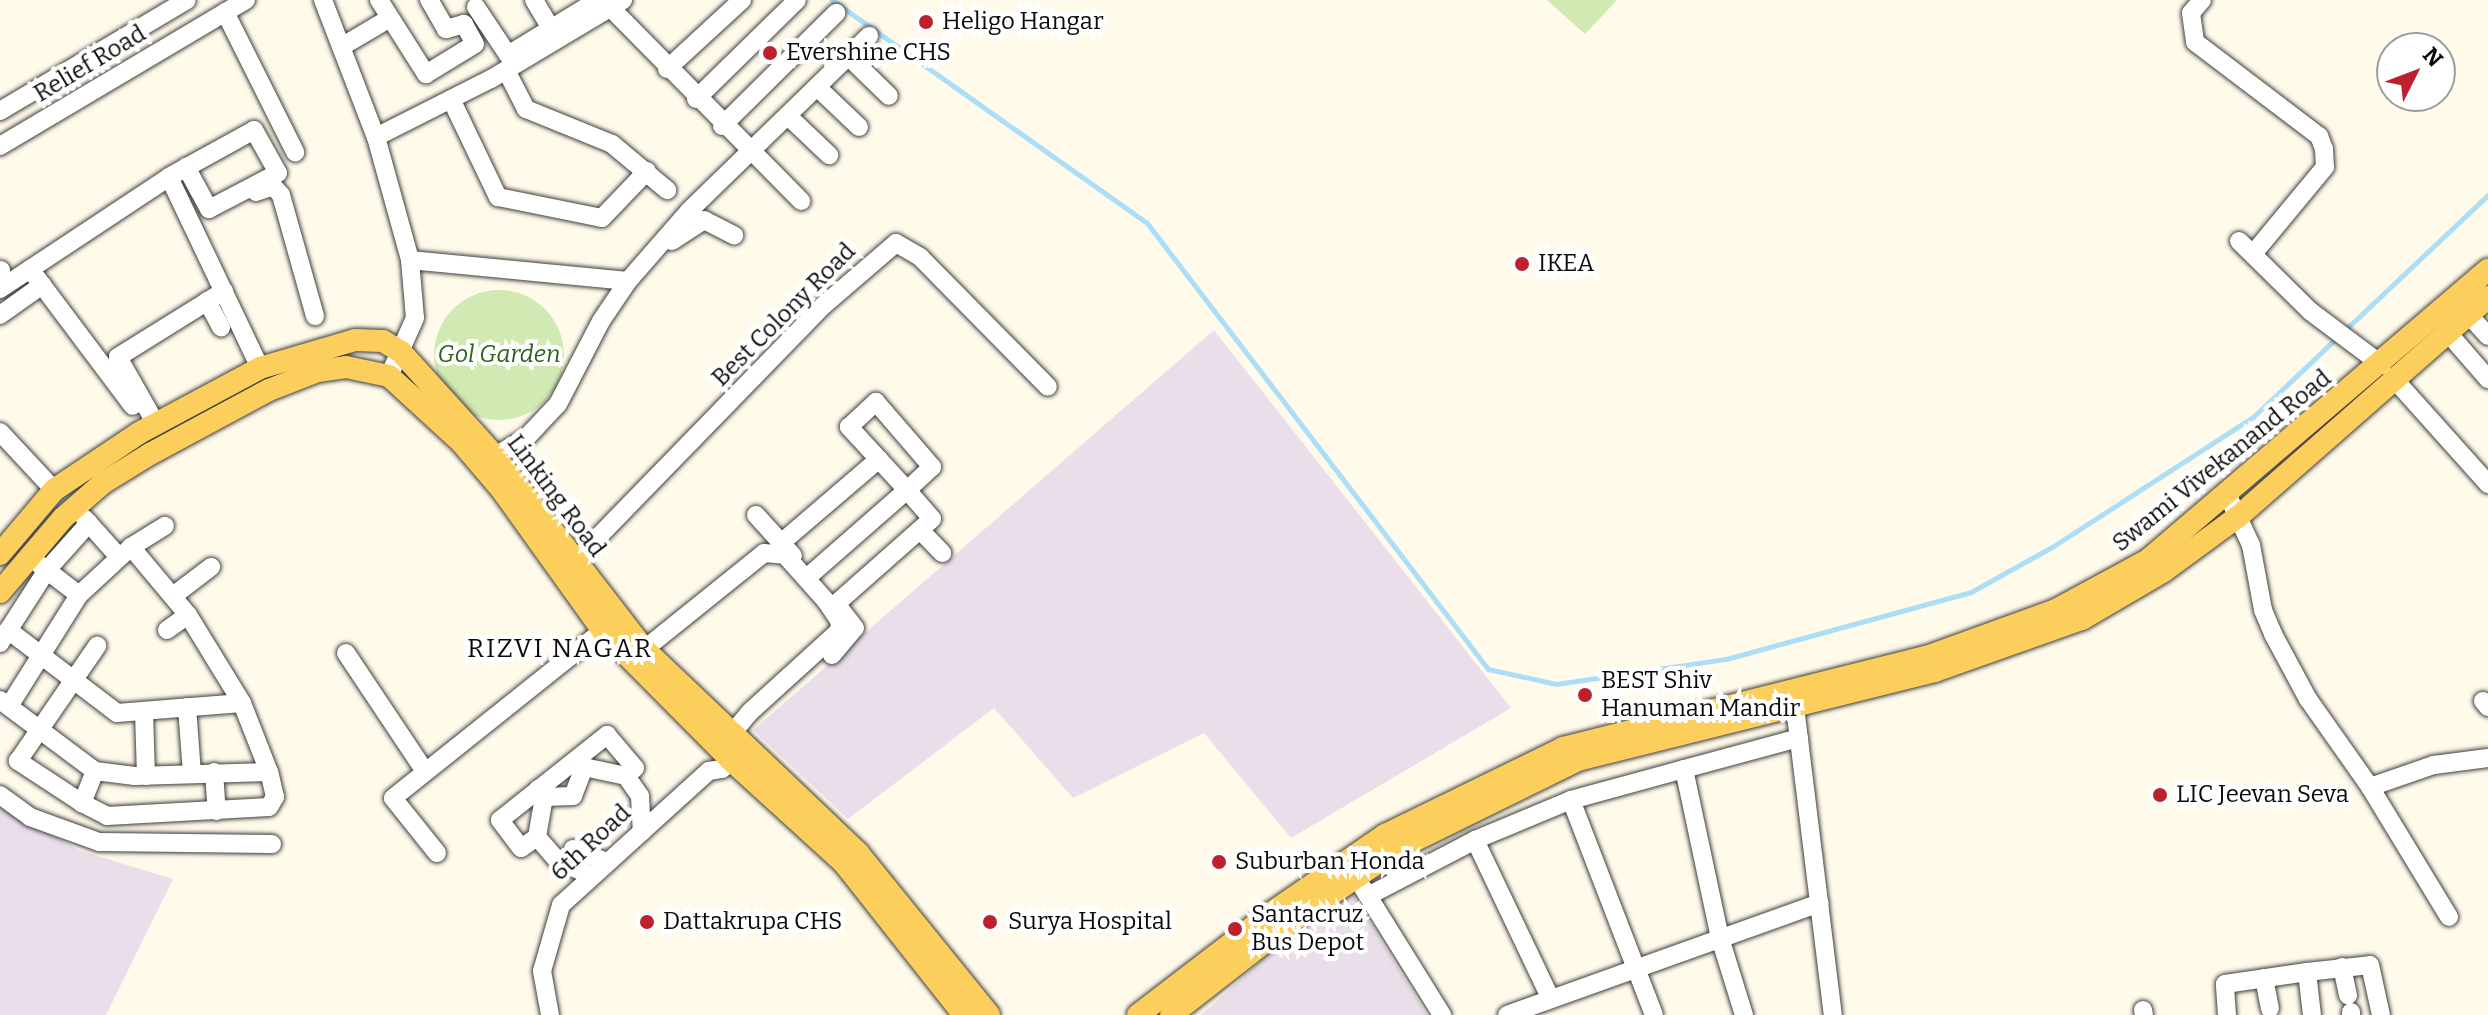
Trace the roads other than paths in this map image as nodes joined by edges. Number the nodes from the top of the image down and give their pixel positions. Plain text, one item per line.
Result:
1 (187, 0) edge
2 (246, 0) edge
3 (323, 0) edge
4 (379, 0) edge
5 (429, 0) edge
6 (534, 0) edge
7 (742, 0) edge
8 (797, 0) edge
9 (2202, 0) edge
10 (608, 2) edge
11 (476, 7) dead end
12 (225, 12) junction
13 (836, 13) dead end
14 (390, 18) junction
15 (554, 34) junction
16 (869, 36) dead end
17 (341, 47) junction
18 (848, 56) junction
19 (667, 69) junction
20 (506, 70) junction
21 (817, 87) junction
22 (889, 96) dead end
23 (454, 98) junction
24 (696, 99) junction
25 (0, 111) edge
26 (788, 116) junction
27 (722, 126) junction
28 (859, 127) dead end
29 (376, 137) junction
30 (476, 138) dead end
31 (0, 146) edge
32 (295, 152) dead end
33 (750, 154) junction
34 (829, 155) dead end
35 (186, 167) junction
36 (642, 172) junction
37 (169, 177) junction
38 (667, 190) dead end
39 (203, 200) junction
40 (801, 201) dead end
41 (188, 213) junction
42 (734, 235) dead end
43 (658, 250) junction
44 (410, 260) junction
45 (2488, 270) edge
46 (9, 275) edge
47 (628, 281) junction
48 (38, 288) junction
49 (224, 291) junction
50 (2488, 297) edge
51 (207, 301) junction
52 (0, 315) edge
53 (2469, 315) junction
54 (315, 316) dead end
55 (224, 320) junction
56 (2449, 334) junction
57 (2488, 336) edge
58 (401, 352) junction
59 (260, 368) junction
60 (2389, 373) junction
61 (389, 376) junction
62 (2488, 379) edge
63 (1048, 387) dead end
64 (152, 426) junction
65 (0, 432) edge
66 (879, 459) junction
67 (488, 460) junction
68 (2488, 484) edge
69 (54, 490) junction
70 (907, 490) junction
71 (2233, 506) junction
72 (756, 515) dead end
73 (165, 526) dead end
74 (920, 530) junction
75 (781, 543) junction
76 (125, 552) junction
77 (942, 553) dead end
78 (0, 554) edge
79 (28, 556) junction
80 (211, 567) dead end
81 (567, 569) junction
82 (47, 570) junction
83 (810, 575) junction
84 (0, 592) edge
85 (79, 595) junction
86 (173, 596) junction
87 (836, 604) junction
88 (188, 615) junction
89 (610, 625) junction
90 (167, 630) dead end
91 (4, 636) edge
92 (97, 646) dead end
93 (346, 653) dead end
94 (40, 654) junction
95 (637, 655) junction
96 (73, 680) junction
97 (4, 703) edge
98 (242, 703) junction
99 (187, 707) junction
100 (1795, 707) junction
101 (144, 712) junction
102 (39, 729) junction
103 (1799, 738) junction
104 (730, 753) junction
105 (2488, 758) edge
106 (580, 762) junction
107 (1684, 769) junction
108 (424, 770) junction
109 (95, 771) junction
110 (214, 772) junction
111 (269, 772) junction
112 (192, 773) junction
113 (146, 776) junction
114 (626, 776) junction
115 (1511, 784) junction
116 (2370, 787) junction
117 (541, 793) junction
118 (0, 795) edge
119 (1571, 800) junction
120 (82, 803) junction
121 (217, 811) junction
122 (633, 813) dead end
123 (640, 834) junction
124 (537, 837) junction
125 (1475, 840) junction
126 (272, 844) dead end
127 (573, 849) dead end
128 (437, 853) dead end
129 (851, 858) junction
130 (607, 862) junction
131 (1350, 869) junction
132 (590, 875) junction
133 (1368, 896) junction
134 (1820, 903) junction
135 (2449, 917) dead end
136 (1720, 938) junction
137 (2342, 967) junction
138 (1637, 968) junction
139 (2307, 972) junction
140 (2264, 978) junction
141 (1190, 987) junction
142 (1551, 999) junction
143 (2350, 1007) edge
144 (2270, 1008) dead end
145 (550, 1015) edge
146 (964, 1015) edge
147 (989, 1015) edge
148 (1138, 1015) edge
149 (1171, 1015) edge
150 (1442, 1015) edge
151 (1507, 1015) edge
152 (1654, 1015) edge
153 (1744, 1015) edge
154 (1833, 1015) edge
155 (2227, 1015) edge
156 (2312, 1015) edge
157 (2381, 1015) edge

1 - 25 street, Relief Road
2 - 12 street, Relief Road
3 - 17 street
4 - 14 street
5 - 14 street
6 - 15 street
7 - 19 street
8 - 24 street
9 - 60 street
10 - 15 street
10 - 19 street
11 - 15 street
12 - 31 street, Relief Road
12 - 32 street
13 - 27 street
14 - 17 street
15 - 20 street
16 - 18 street
17 - 29 street
18 - 21 street
18 - 22 street
19 - 24 street
20 - 23 street
20 - 36 street
21 - 26 street
21 - 28 street
23 - 29 street
23 - 30 street
23 - 36 street
24 - 27 street
26 - 33 street
26 - 34 street
27 - 33 street
29 - 44 street
33 - 40 street
33 - 43 street
35 - 37 street
35 - 39 street
35 - 39 street
36 - 38 street
37 - 41 street
37 - 46 street
39 - 41 street
41 - 49 street
41 - 54 street
42 - 43 street
43 - 47 street
44 - 47 street
44 - 58 street
45 - 60 main road, Swami Vivekanand Road
46 - 48 street
47 - 67 street
48 - 52 street
48 - 64 street
49 - 51 street
49 - 55 street
50 - 53 main road, Swami Vivekanand Road
51 - 55 street
51 - 64 street
53 - 56 main road, Swami Vivekanand Road
53 - 57 street
55 - 59 street
56 - 60 main road, Swami Vivekanand Road
56 - 62 street
58 - 59 main road
58 - 61 street
58 - 67 main road, Linking Road
59 - 64 main road
60 - 68 street
60 - 71 main road, Swami Vivekanand Road
61 - 67 main road, Linking Road
61 - 79 main road
63 - 81 street, Best Colony Road
64 - 69 main road
65 - 69 street
66 - 70 street
66 - 70 street
66 - 75 street
67 - 81 main road, Linking Road
69 - 78 main road
70 - 74 street
70 - 83 street
71 - 100 main road, Swami Vivekanand Road
71 - 115 main road, Swami Vivekanand Road
71 - 116 street
72 - 75 street
73 - 76 street
74 - 77 street
74 - 87 street
75 - 83 street
76 - 82 street
76 - 85 street
76 - 86 street
79 - 82 street
79 - 84 main road
80 - 86 street
81 - 89 main road, Linking Road
82 - 85 street
82 - 91 street
83 - 87 street
85 - 94 street
86 - 88 street
87 - 104 street
88 - 90 street
88 - 98 street
89 - 95 main road, Linking Road
89 - 108 street
91 - 94 street
92 - 96 street
93 - 108 street
94 - 96 street
94 - 97 street
95 - 104 main road, Linking Road
95 - 104 street
96 - 101 street
96 - 102 street
97 - 102 street
98 - 99 street
98 - 111 street
99 - 101 street
99 - 112 street
100 - 103 street
100 - 115 main road, Swami Vivekanand Road
101 - 113 street
102 - 109 street
102 - 120 street
103 - 107 street
103 - 134 street
104 - 123 street, 6th Road
104 - 129 main road, Linking Road
105 - 116 street
106 - 114 street
106 - 114 street
106 - 117 street
106 - 117 street
107 - 119 street
107 - 136 street
108 - 128 street
109 - 113 street
109 - 120 street
110 - 111 street
110 - 112 street
110 - 121 street
111 - 121 street
112 - 113 street
114 - 123 street
115 - 131 main road, Swami Vivekanand Road
116 - 135 street
117 - 124 street
117 - 124 street
118 - 126 street
119 - 125 street
119 - 138 street
120 - 121 street
122 - 123 street
123 - 130 street, 6th Road
124 - 132 street
125 - 133 street
125 - 142 street
127 - 130 street
129 - 146 main road, Linking Road
129 - 147 main road, Linking Road
130 - 132 street, 6th Road
131 - 133 street
131 - 141 main road, Swami Vivekanand Road
132 - 145 street, 6th Road
133 - 150 street
134 - 136 street
134 - 154 street
136 - 138 street
136 - 153 street
137 - 139 street
137 - 143 street
137 - 157 street
138 - 142 street
138 - 152 street
139 - 140 street
139 - 156 street
140 - 144 street
140 - 155 street
141 - 148 main road, Swami Vivekanand Road
141 - 149 main road, Swami Vivekanand Road
142 - 151 street

